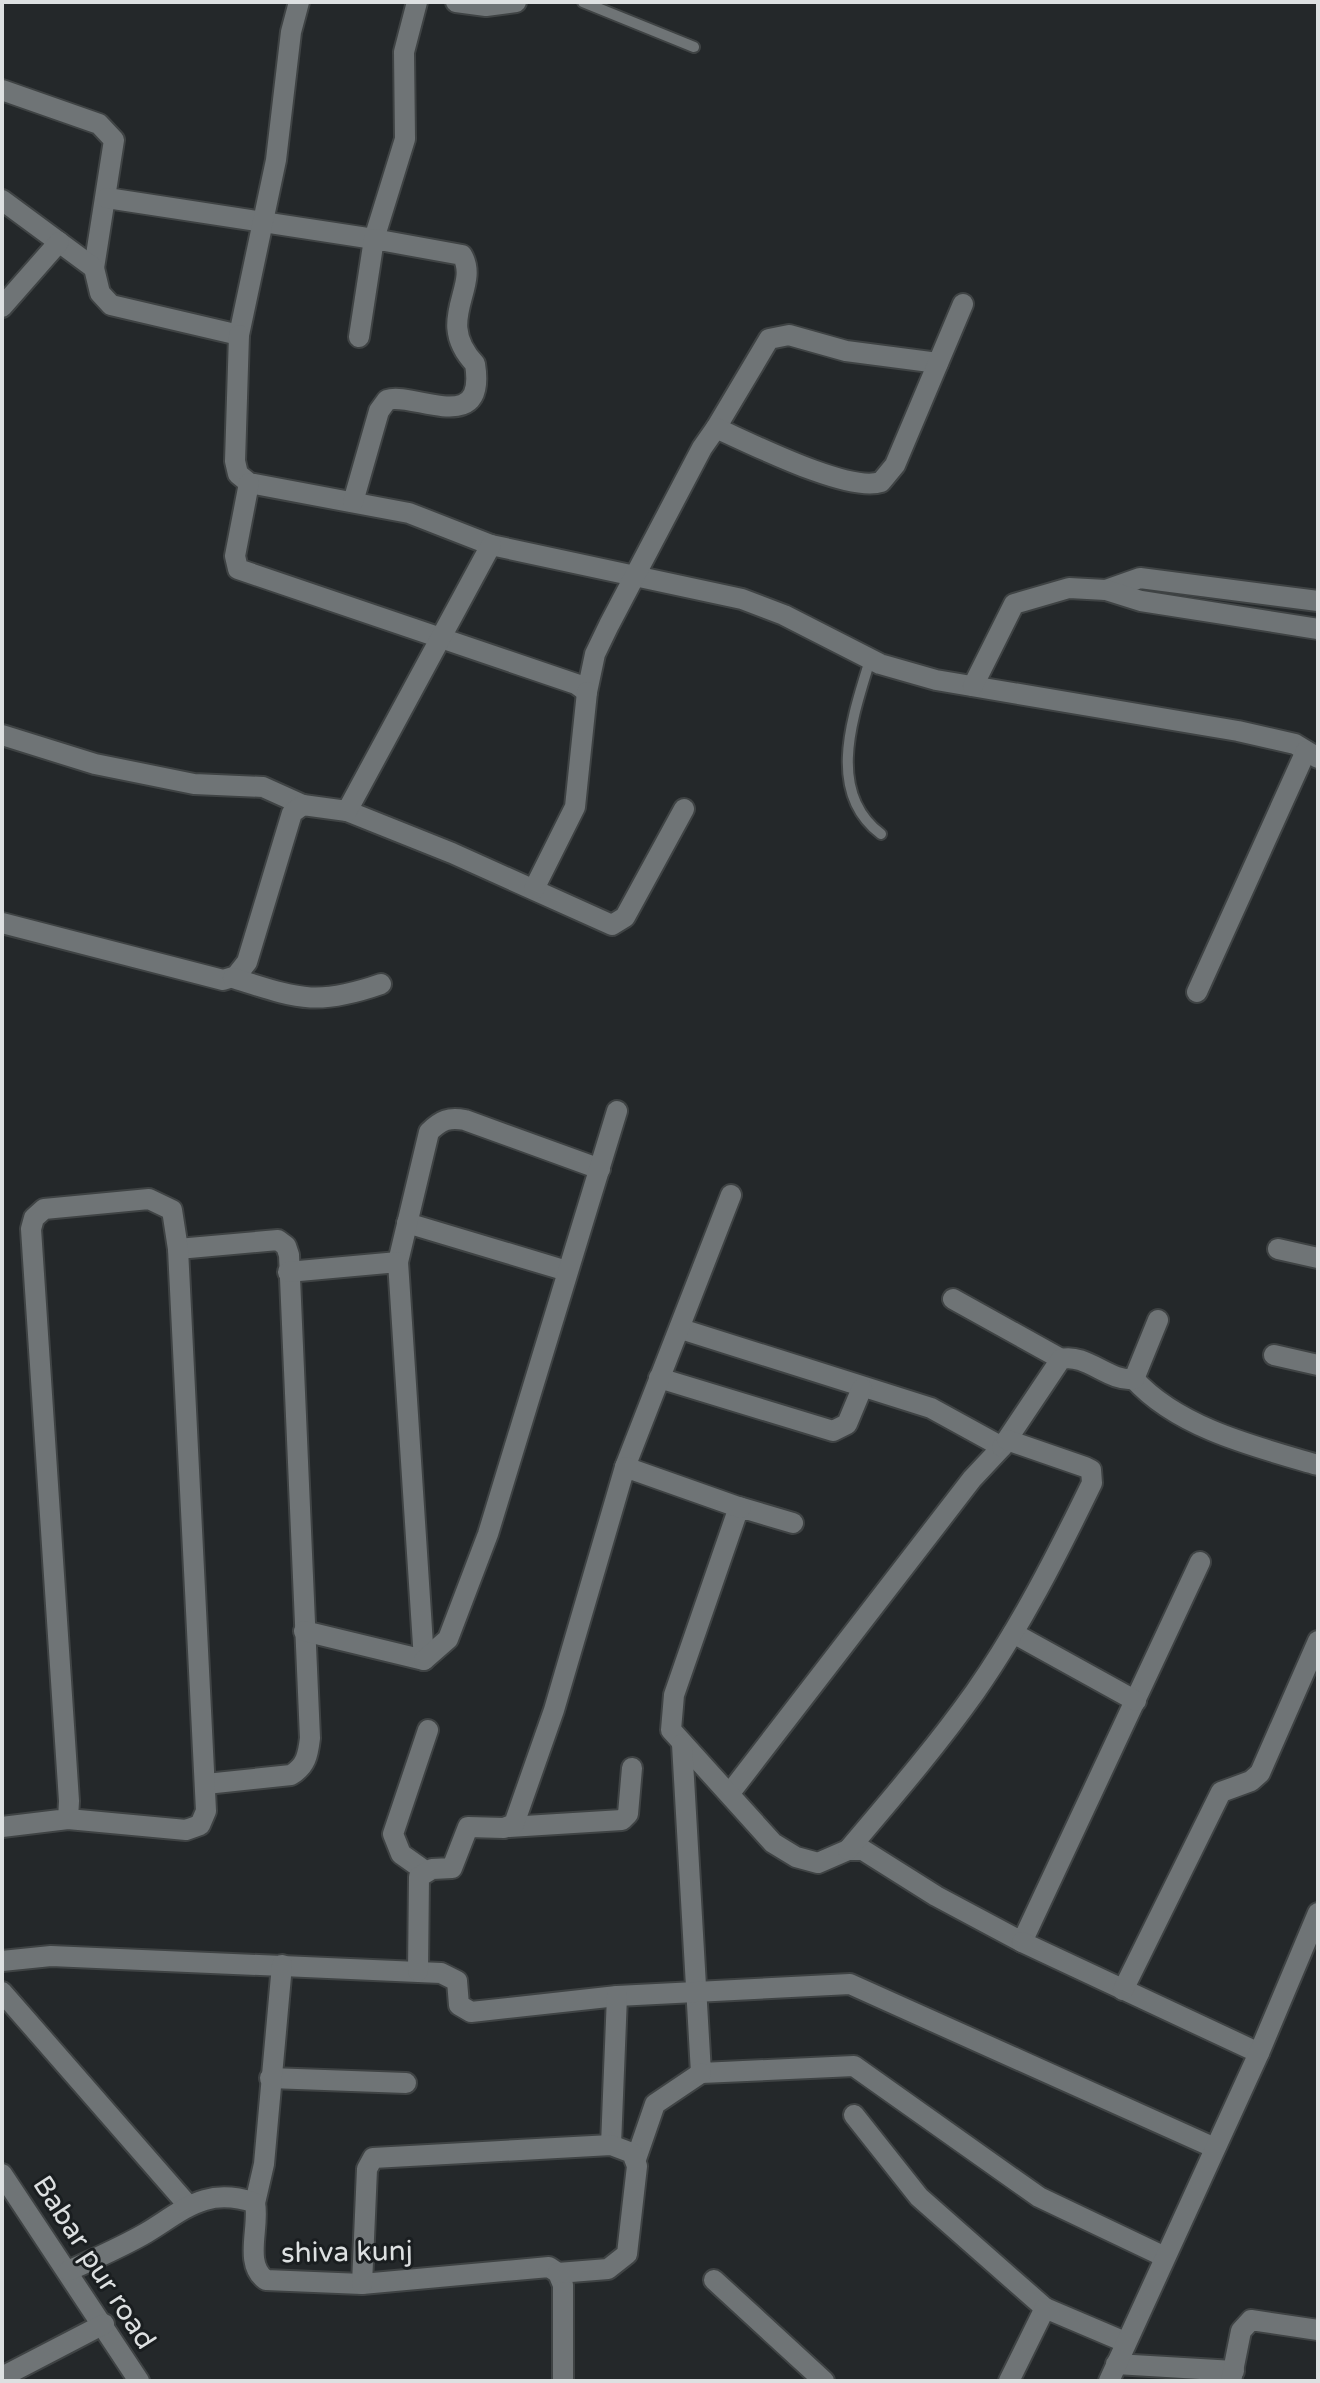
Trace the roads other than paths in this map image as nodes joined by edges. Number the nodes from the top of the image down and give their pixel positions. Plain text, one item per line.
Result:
1 (299, 2) edge
2 (417, 2) edge
3 (456, 2) edge
4 (516, 2) edge
5 (583, 2) edge
6 (694, 47) dead end
7 (2, 90) edge
8 (107, 198) junction
9 (2, 200) edge
10 (262, 223) junction
11 (374, 239) junction
12 (59, 242) junction
13 (94, 268) junction
14 (963, 304) dead end
15 (2, 307) edge
16 (239, 335) junction
17 (359, 337) dead end
18 (938, 363) junction
19 (716, 428) junction
20 (249, 483) junction
21 (353, 502) junction
22 (491, 545) junction
23 (635, 575) junction
24 (1106, 590) junction
25 (1318, 601) edge
26 (1318, 629) edge
27 (444, 636) junction
28 (870, 660) junction
29 (973, 686) junction
30 (587, 692) junction
31 (2, 735) edge
32 (1312, 754) edge
33 (303, 805) junction
34 (684, 809) dead end
35 (347, 811) junction
36 (881, 834) dead end
37 (534, 889) junction
38 (2, 923) edge
39 (233, 978) junction
40 (381, 984) dead end
41 (1197, 992) dead end
42 (617, 1111) dead end
43 (600, 1169) junction
44 (731, 1195) dead end
45 (407, 1223) junction
46 (178, 1249) junction
47 (1278, 1249) dead end
48 (1318, 1258) edge
49 (398, 1262) junction
50 (567, 1271) junction
51 (288, 1272) junction
52 (953, 1299) dead end
53 (1158, 1320) dead end
54 (681, 1329) junction
55 (1274, 1355) dead end
56 (1061, 1359) junction
57 (1318, 1365) edge
58 (659, 1378) junction
59 (1134, 1379) junction
60 (862, 1388) junction
61 (1004, 1444) junction
62 (1318, 1465) edge
63 (625, 1467) junction
64 (741, 1508) junction
65 (793, 1523) dead end
66 (1200, 1562) dead end
67 (304, 1631) junction
68 (1013, 1633) junction
69 (1318, 1641) edge
70 (424, 1660) junction
71 (1136, 1701) junction
72 (428, 1730) dead end
73 (682, 1744) junction
74 (632, 1768) dead end
75 (206, 1784) junction
76 (730, 1793) junction
77 (68, 1819) junction
78 (2, 1827) edge
79 (509, 1827) junction
80 (848, 1850) junction
81 (425, 1871) junction
82 (1318, 1913) edge
83 (1022, 1942) junction
84 (2, 1961) edge
85 (282, 1965) junction
86 (418, 1971) junction
87 (1123, 1990) junction
88 (2, 1992) edge
89 (697, 1993) junction
90 (617, 1996) junction
91 (1259, 2053) junction
92 (701, 2073) junction
93 (270, 2078) junction
94 (406, 2083) dead end
95 (854, 2115) dead end
96 (611, 2145) junction
97 (1215, 2148) junction
98 (636, 2159) junction
99 (2, 2174) edge
100 (255, 2203) junction
101 (187, 2204) junction
102 (1165, 2257) junction
103 (68, 2271) junction
104 (558, 2273) junction
105 (714, 2280) dead end
106 (362, 2284) junction
107 (1045, 2308) junction
108 (104, 2324) junction
109 (1318, 2330) edge
110 (1125, 2342) junction
111 (1113, 2372) edge
112 (1233, 2376) edge
113 (2, 2377) edge
114 (139, 2381) edge
115 (563, 2381) edge
116 (824, 2381) edge
117 (1009, 2381) edge

1 - 10 street
2 - 11 street
3 - 4 street
5 - 6 lane
7 - 8 street
8 - 10 street
8 - 13 street
9 - 12 street
10 - 11 street
10 - 16 street
11 - 17 street
11 - 21 street
12 - 13 street
12 - 15 street
13 - 16 street
14 - 18 street
16 - 20 street
18 - 19 street
18 - 19 street
19 - 23 street
20 - 21 street
20 - 27 street
21 - 22 street
22 - 23 street
22 - 27 street
23 - 28 street
23 - 30 street
24 - 25 street
24 - 26 street
24 - 29 street
27 - 30 street
27 - 35 street
28 - 29 street
28 - 36 lane
29 - 32 street
30 - 37 street
31 - 33 street
32 - 41 street
33 - 35 street
33 - 39 street
34 - 37 street
35 - 37 street
38 - 39 street
39 - 40 street
42 - 43 street
43 - 45 street
43 - 50 street
44 - 54 street
45 - 49 street
45 - 50 street
46 - 51 street
46 - 75 street
46 - 77 street
47 - 48 street
49 - 51 street
49 - 70 street
50 - 70 street
51 - 67 street
52 - 56 street
53 - 59 street
54 - 58 street
54 - 60 street
55 - 57 street
56 - 59 street
56 - 61 street
58 - 60 street
58 - 63 street
59 - 62 street
60 - 61 street
61 - 68 street
61 - 76 street
63 - 64 street
63 - 79 street
64 - 65 street
64 - 73 street
66 - 71 street
67 - 70 street
67 - 75 street
68 - 71 street
68 - 80 street
69 - 87 street
71 - 83 street
72 - 81 street
73 - 76 street
73 - 89 street
74 - 79 street
75 - 77 street
76 - 80 street
77 - 78 street
79 - 81 street
80 - 83 street
81 - 86 street
82 - 91 street
83 - 87 street
84 - 85 street
85 - 86 street
85 - 93 street
86 - 90 street
87 - 91 street
88 - 101 street
89 - 90 street
89 - 92 street
89 - 97 street
90 - 96 street
91 - 97 street
92 - 98 street, shiva kunj
92 - 102 street
93 - 94 street
93 - 100 street
95 - 107 street
96 - 98 street
96 - 106 street
97 - 102 street
98 - 104 street, shiva kunj
99 - 103 street, Babar pur road
100 - 101 street, shiva kunj
100 - 106 street, shiva kunj
101 - 103 street, shiva kunj
102 - 110 street
103 - 108 street, Babar pur road
104 - 106 street, shiva kunj
104 - 115 street
105 - 116 street
107 - 110 street
107 - 117 street
108 - 113 street
108 - 114 street, Babar pur road
109 - 112 street
110 - 111 street
111 - 112 street

